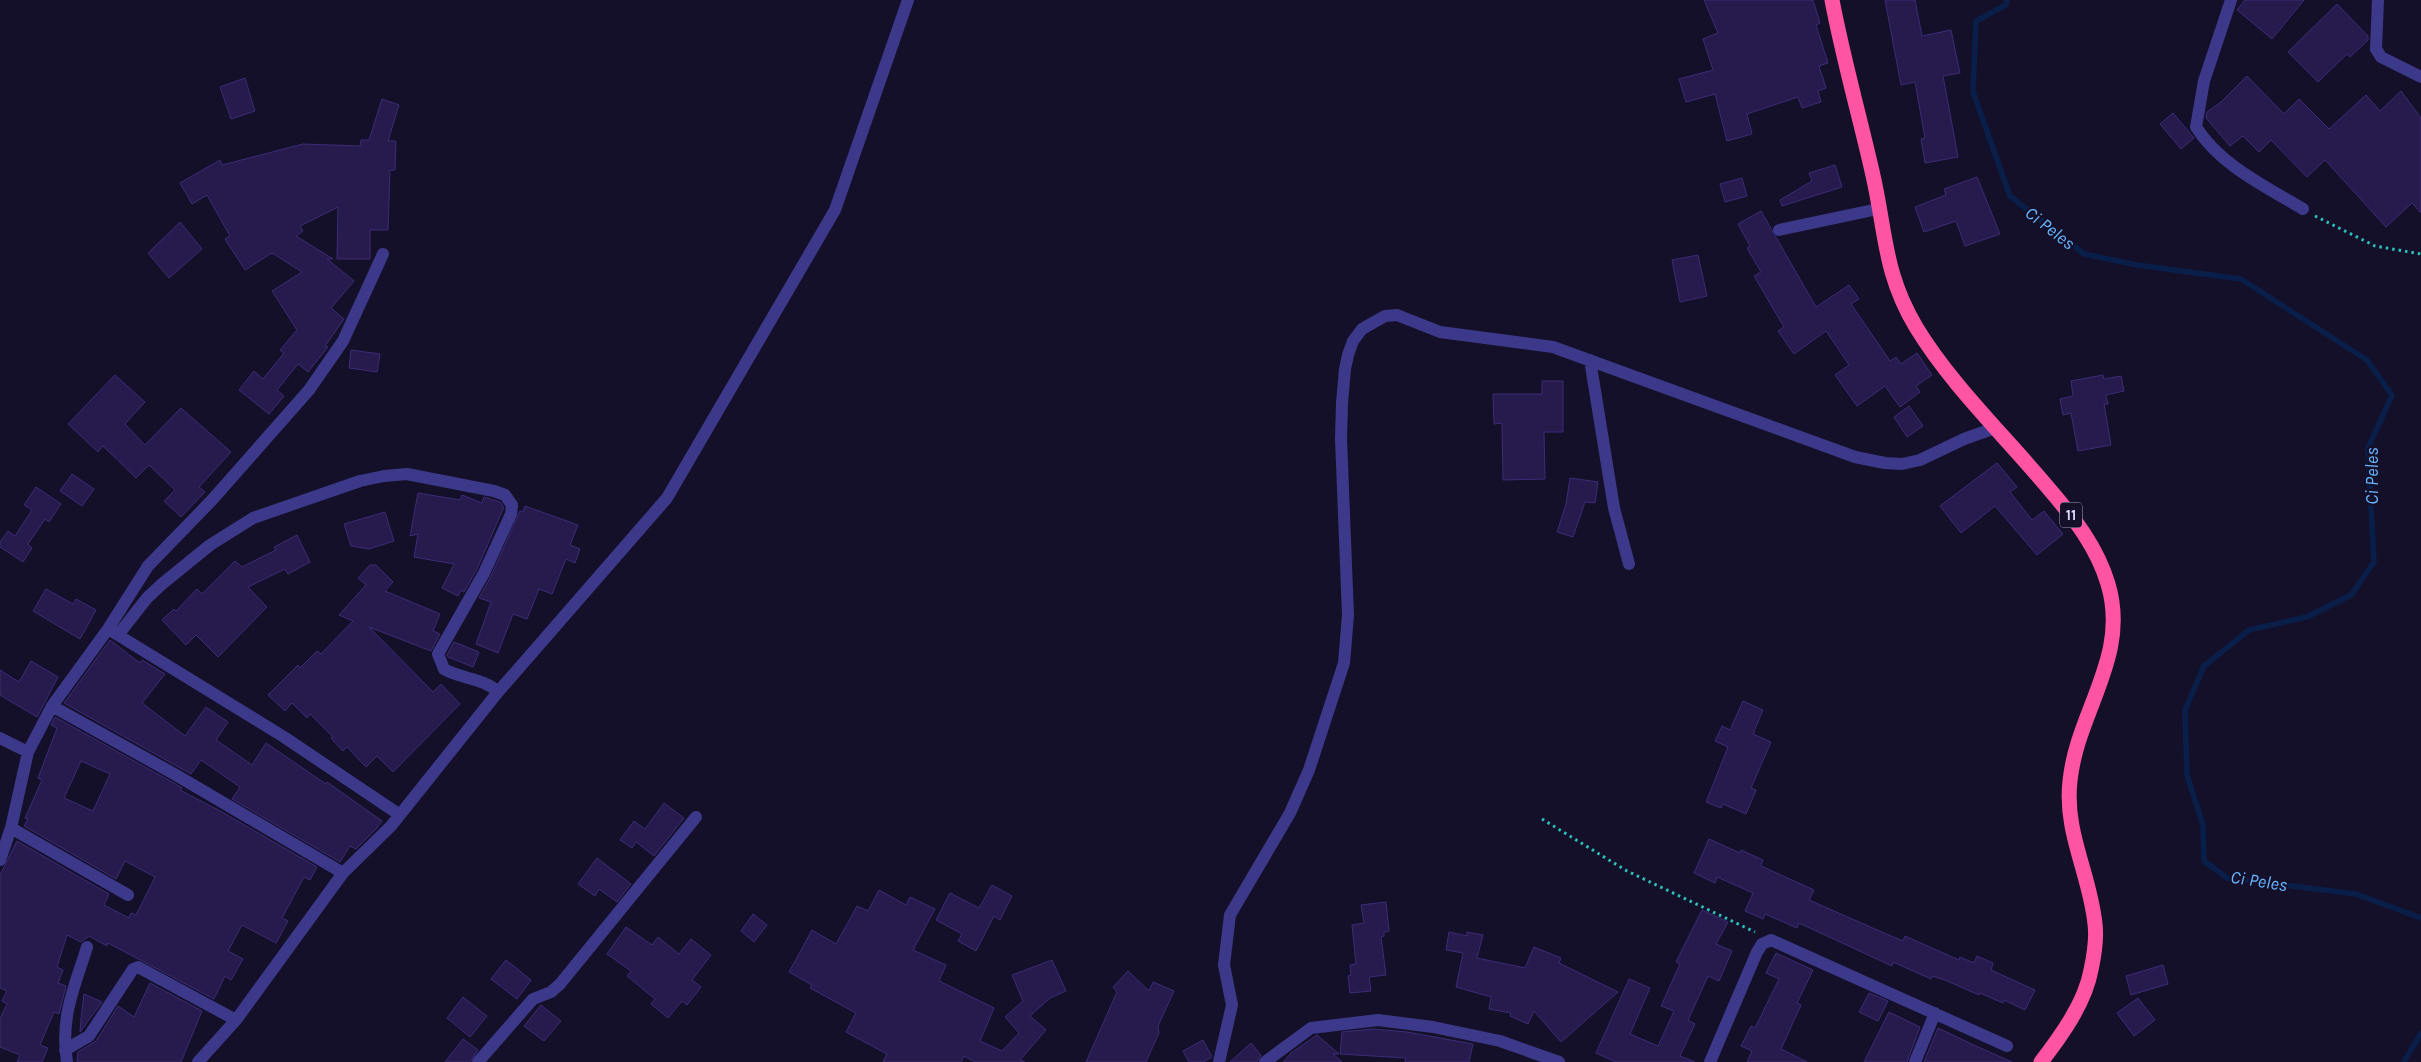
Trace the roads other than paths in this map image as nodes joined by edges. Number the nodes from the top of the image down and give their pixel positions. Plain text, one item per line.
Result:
1 (908, 0) edge
2 (1832, 0) edge
3 (2231, 0) edge
4 (2378, 0) edge
5 (2421, 77) edge
6 (1878, 209) junction
7 (2303, 209) road end
8 (1779, 230) dead end
9 (383, 254) dead end
10 (1590, 360) junction
11 (1995, 428) junction
12 (1630, 564) dead end
13 (148, 566) junction
14 (147, 598) junction
15 (113, 632) junction
16 (498, 692) junction
17 (52, 706) junction
18 (0, 738) edge
19 (28, 752) junction
20 (400, 815) junction
21 (696, 817) dead end
22 (11, 828) junction
23 (0, 860) edge
24 (343, 873) junction
25 (128, 895) dead end
26 (87, 947) dead end
27 (1935, 1013) junction
28 (236, 1020) junction
29 (2007, 1046) dead end
30 (66, 1056) edge
31 (198, 1062) edge
32 (478, 1062) edge
33 (1219, 1062) edge
34 (1265, 1062) edge
35 (1559, 1062) edge
36 (1710, 1062) edge
37 (1915, 1062) edge
38 (2041, 1062) edge

1 - 16 street
2 - 6 highway, 11
3 - 7 street
4 - 5 street
6 - 8 street
6 - 11 highway, 11
9 - 13 street
10 - 11 street
10 - 12 street
10 - 33 street
11 - 38 highway, 11
13 - 14 street
13 - 15 street
14 - 15 street
14 - 16 street
15 - 17 street
15 - 20 street
16 - 20 street
17 - 19 street
17 - 24 street
18 - 19 street
19 - 22 street
20 - 24 street
21 - 32 street
22 - 23 street
22 - 25 street
24 - 28 street
26 - 30 street
27 - 29 street
27 - 36 street
27 - 37 street
28 - 30 street
28 - 31 street
34 - 35 street

